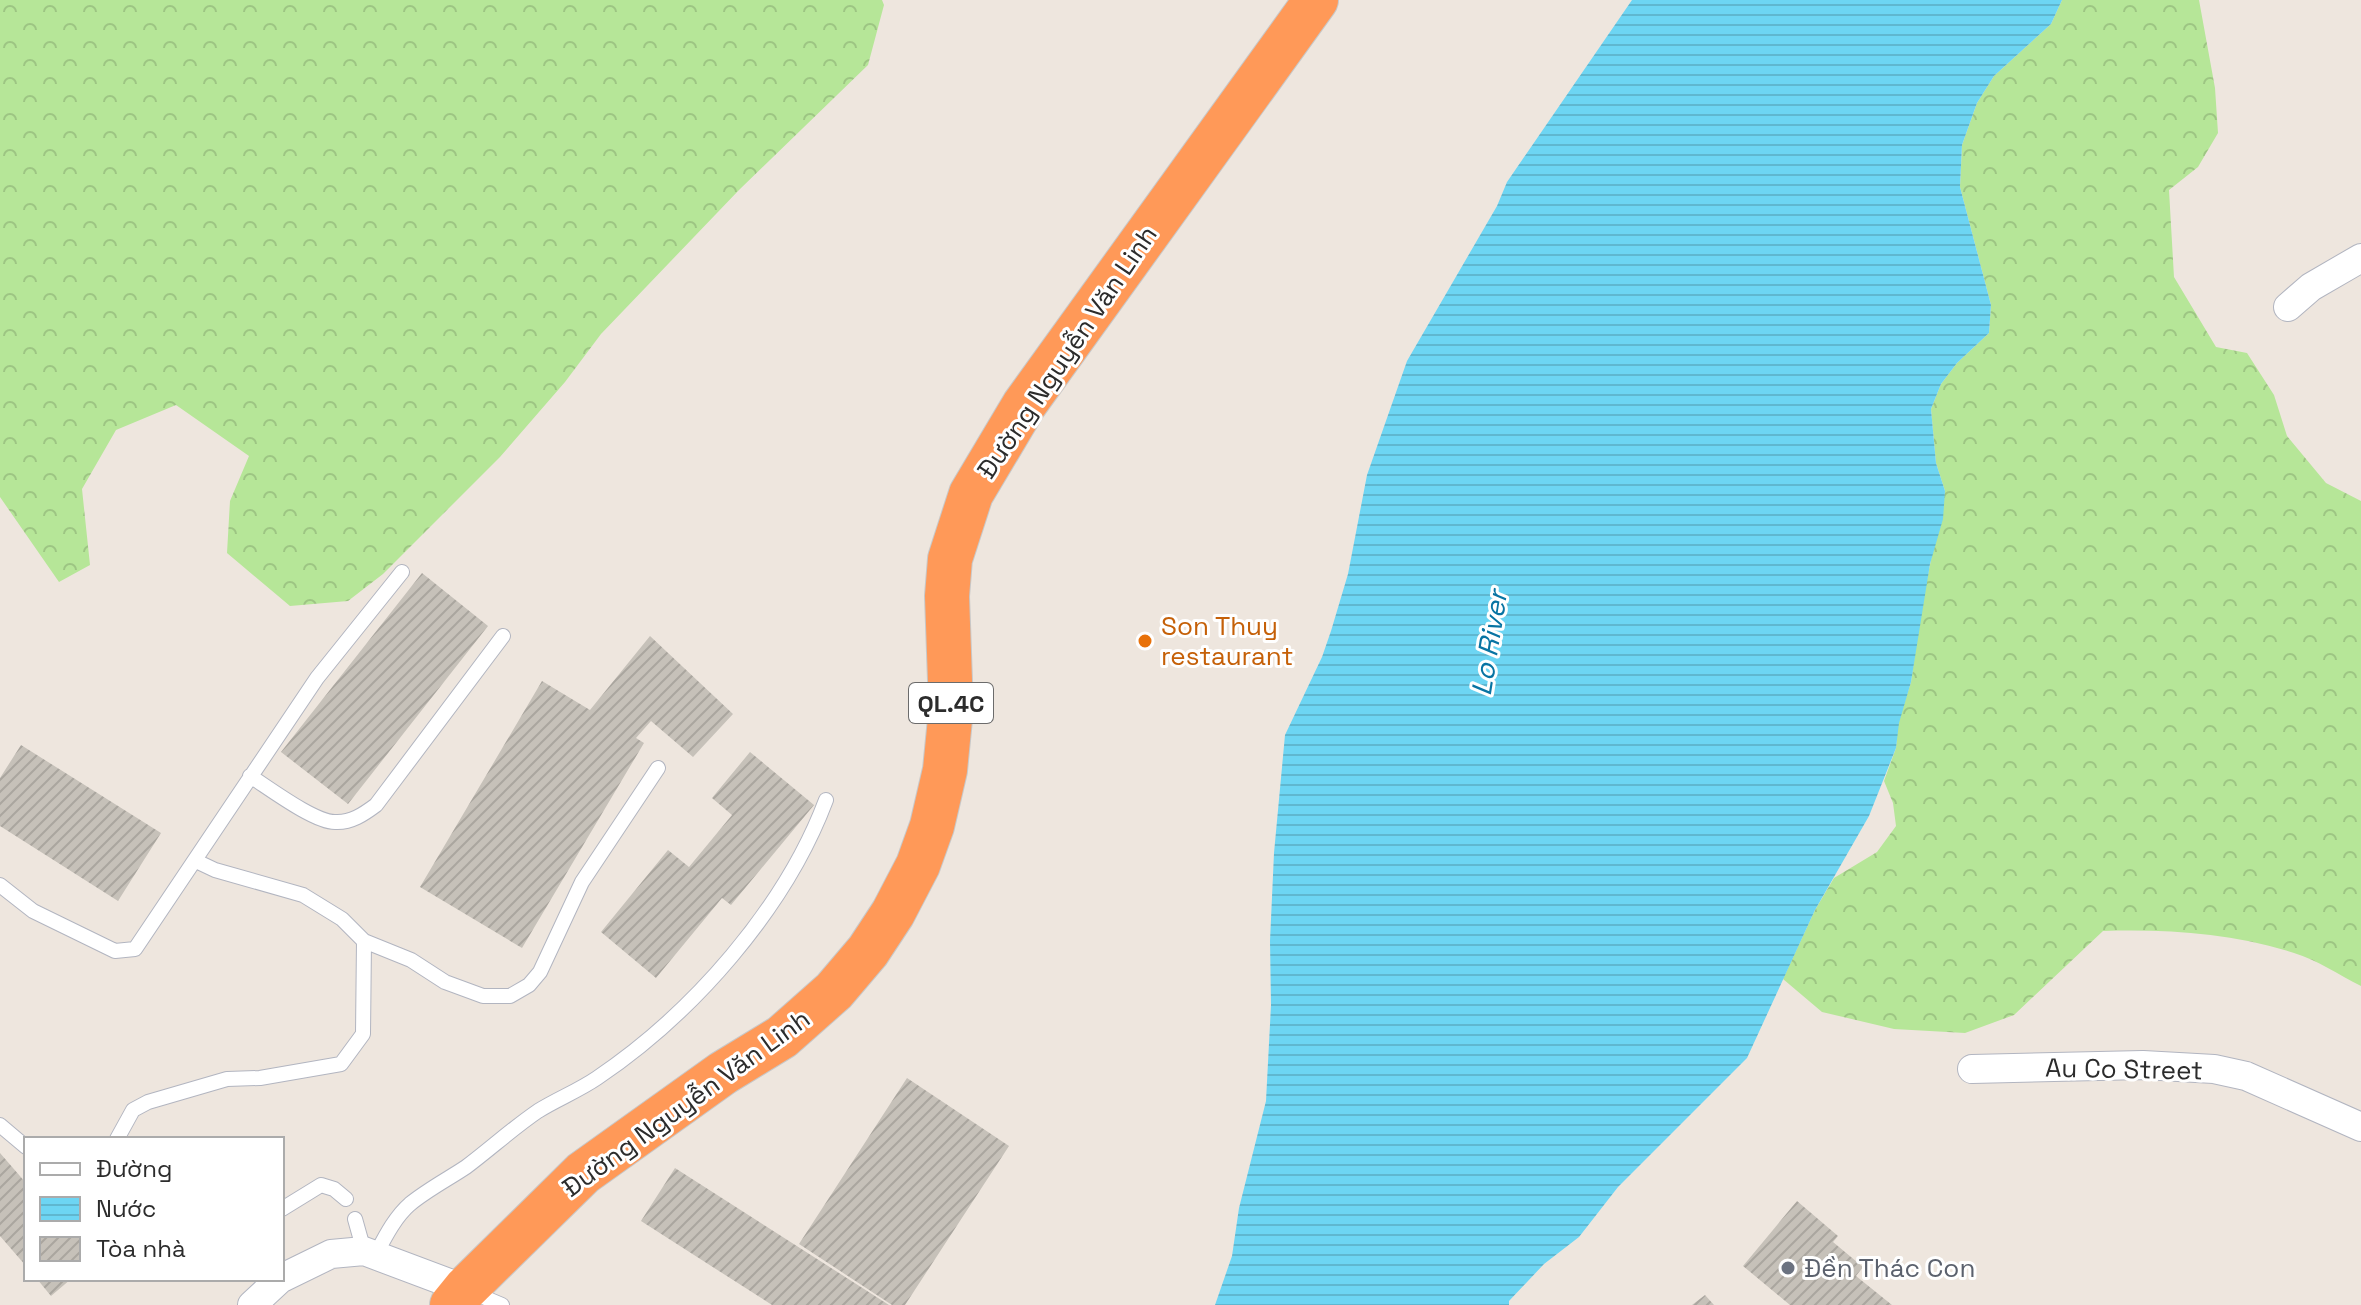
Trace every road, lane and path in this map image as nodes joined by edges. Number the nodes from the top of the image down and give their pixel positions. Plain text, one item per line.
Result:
1 (1316, 0) edge
2 (2361, 258) edge
3 (2288, 307) dead end
4 (402, 572) dead end
5 (503, 636) dead end
6 (658, 768) dead end
7 (250, 776) junction
8 (826, 800) dead end
9 (196, 861) junction
10 (0, 885) edge
11 (364, 941) junction
12 (1972, 1069) dead end
13 (0, 1125) edge
14 (2361, 1127) edge
15 (118, 1137) edge
16 (24, 1145) edge
17 (346, 1199) dead end
18 (284, 1208) edge
19 (355, 1219) dead end
20 (370, 1253) junction
21 (284, 1278) edge
22 (279, 1281) edge
23 (473, 1300) edge
24 (252, 1305) edge

1 - 23 highway, Đường Nguyễn Văn Linh / QL.4C
2 - 3 street
4 - 7 lane
5 - 7 lane
6 - 11 lane
7 - 9 lane
8 - 20 lane
9 - 10 lane
9 - 11 lane
11 - 15 lane
12 - 14 street, Au Co Street
13 - 16 lane
17 - 18 lane
19 - 20 lane
20 - 21 street
20 - 23 street
22 - 24 street

